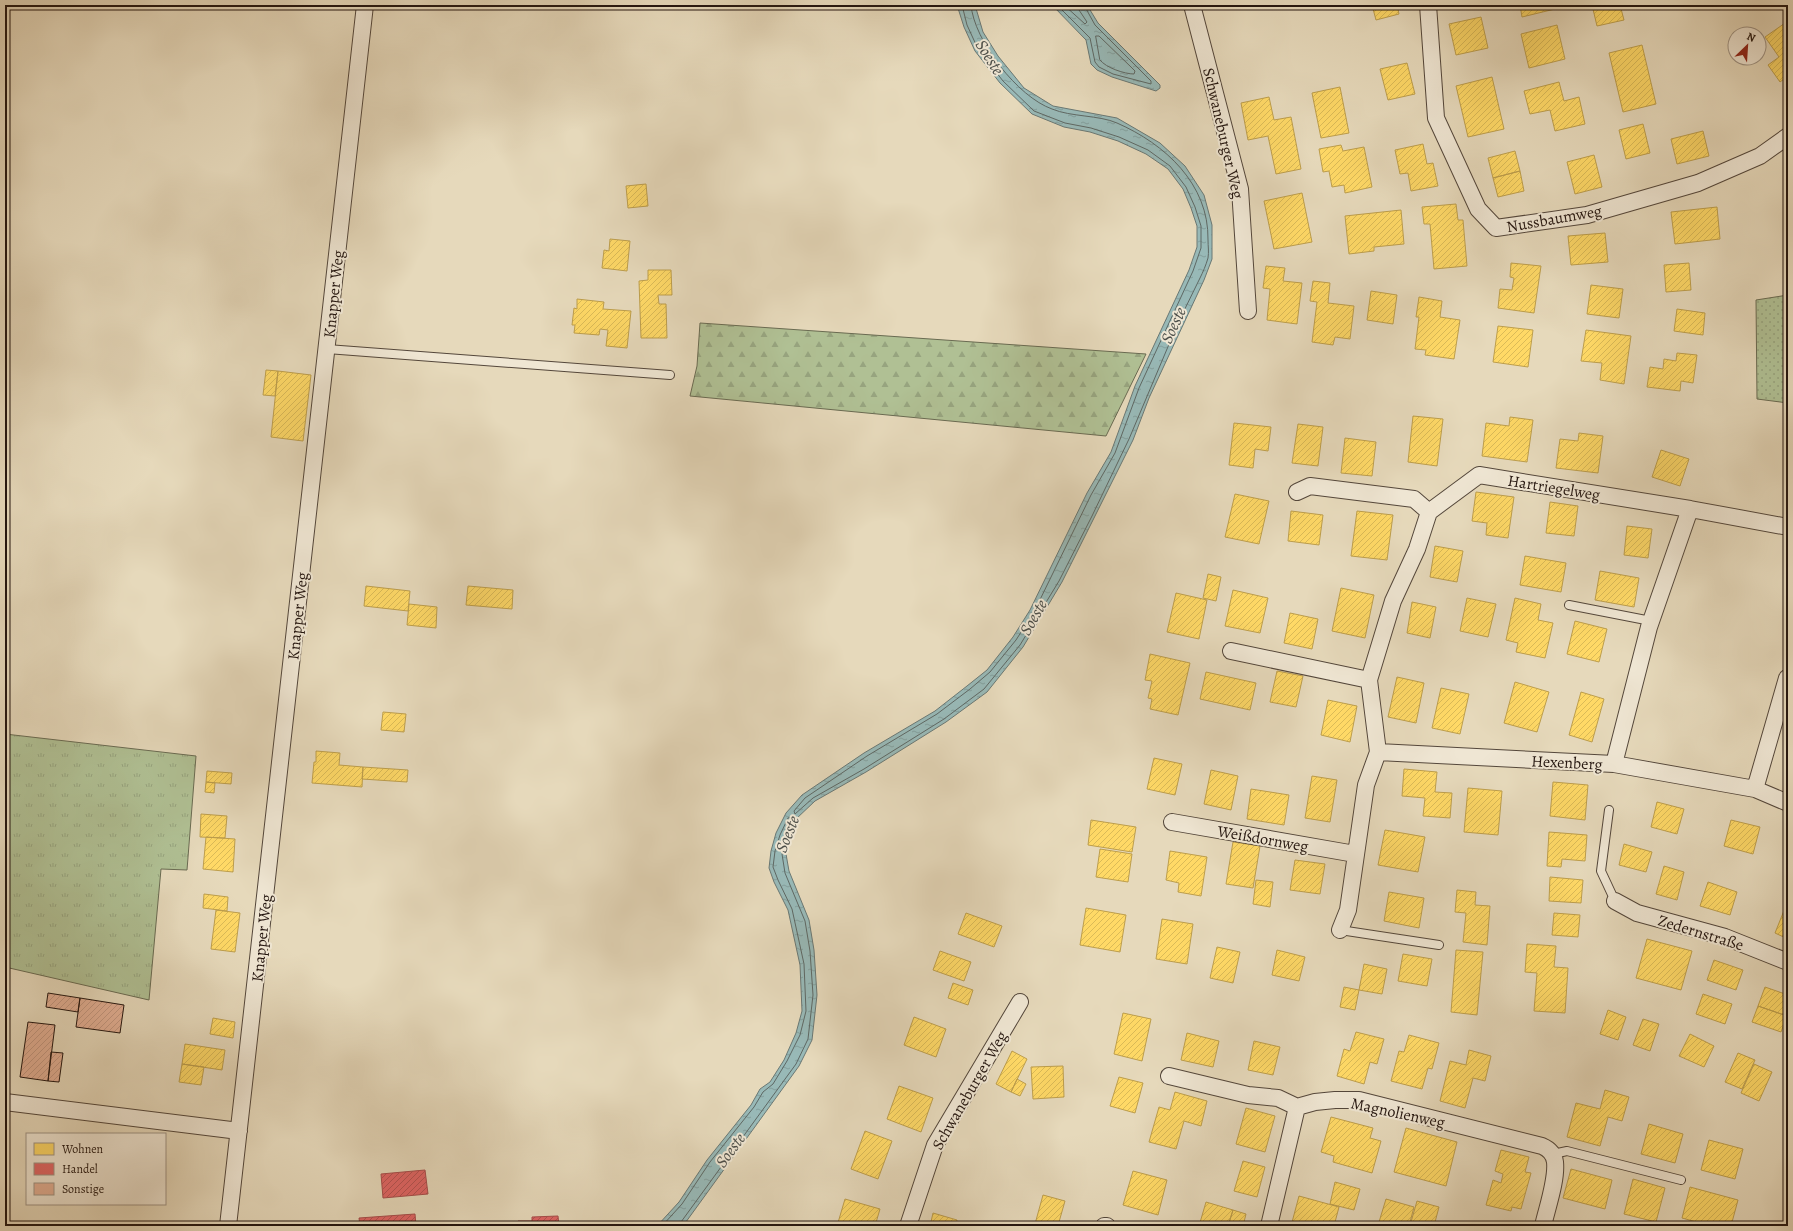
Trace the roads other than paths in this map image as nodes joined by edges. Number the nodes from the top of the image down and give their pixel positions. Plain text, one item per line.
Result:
1 (365, 5) edge
2 (1192, 5) edge
3 (1428, 5) edge
4 (1788, 136) edge
5 (1248, 311) dead end
6 (327, 349) junction
7 (670, 376) dead end
8 (1297, 492) dead end
9 (1690, 508) junction
10 (1429, 512) junction
11 (1788, 527) edge
12 (1569, 605) dead end
13 (1651, 621) junction
14 (1231, 651) dead end
15 (1787, 678) dead end
16 (1369, 680) junction
17 (1378, 752) junction
18 (1614, 764) junction
19 (1755, 789) junction
20 (1788, 803) edge
21 (1609, 810) dead end
22 (1172, 822) dead end
23 (1355, 854) junction
24 (1614, 901) joint
25 (1340, 930) joint
26 (1439, 946) dead end
27 (1788, 962) edge
28 (1020, 1002) dead end
29 (1169, 1076) dead end
30 (5, 1102) edge
31 (1297, 1107) junction
32 (239, 1131) junction
33 (1553, 1154) junction
34 (1681, 1180) dead end
35 (228, 1226) edge
36 (908, 1226) edge
37 (1270, 1226) edge
38 (1543, 1226) edge

1 - 6 street, Knapper Weg
2 - 5 street, Schwaneburger Weg
3 - 4 street, Nussbaumweg
6 - 7 lane
6 - 32 street, Knapper Weg
8 - 10 street
9 - 10 street, Hartriegelweg
9 - 11 street, Hartriegelweg
9 - 13 street
10 - 16 street
12 - 13 lane
13 - 18 street
14 - 16 street
15 - 19 street
16 - 17 street
17 - 18 street, Hexenberg
17 - 23 street
18 - 19 street, Hexenberg
19 - 20 street, Hexenberg
21 - 24 lane
22 - 23 street, Weißdornweg
23 - 25 street
24 - 27 street, Zedernstraße
25 - 26 lane
28 - 36 street, Schwaneburger Weg
29 - 31 street
30 - 32 street
31 - 33 street, Magnolienweg
31 - 37 street
32 - 35 street, Knapper Weg
33 - 34 lane
33 - 38 street

